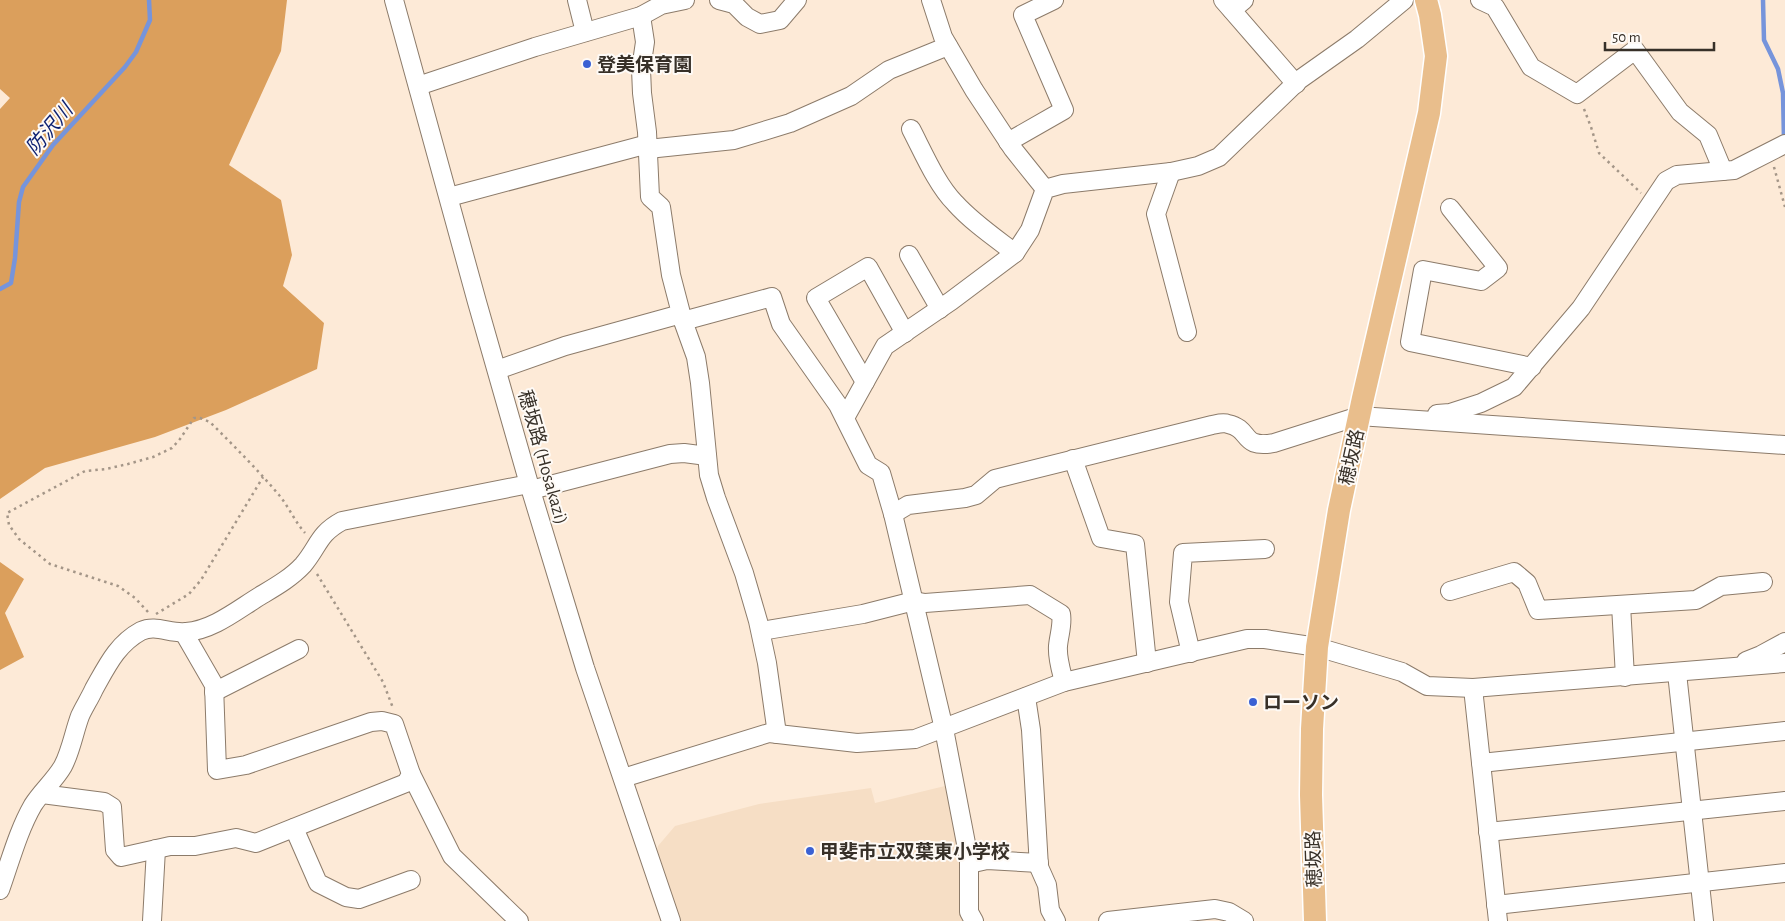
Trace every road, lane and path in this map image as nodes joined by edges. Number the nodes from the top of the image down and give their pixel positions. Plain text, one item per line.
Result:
1 (394, 0) edge
2 (577, 0) edge
3 (719, 0) edge
4 (798, 0) edge
5 (931, 0) edge
6 (1054, 0) edge
7 (1404, 0) edge
8 (1426, 0) edge
9 (1480, 0) edge
10 (676, 1) edge
11 (1233, 3) edge
12 (640, 16) junction
13 (585, 32) junction
14 (948, 46) junction
15 (1296, 84) junction
16 (418, 86) junction
17 (1577, 94) junction
18 (911, 129) dead end
19 (1008, 142) junction
20 (648, 146) junction
21 (1777, 149) edge
22 (1723, 171) junction
23 (1171, 172) junction
24 (1045, 189) junction
25 (449, 197) junction
26 (1652, 203) junction
27 (1785, 207) edge
28 (1450, 208) dead end
29 (1015, 253) junction
30 (909, 255) dead end
31 (940, 309) junction
32 (682, 318) junction
33 (1187, 332) dead end
34 (905, 333) junction
35 (1532, 367) junction
36 (497, 370) junction
37 (865, 382) junction
38 (1360, 416) junction
39 (845, 418) junction
40 (1404, 418) junction
41 (1785, 445) edge
42 (707, 456) junction
43 (1073, 460) junction
44 (263, 477) junction
45 (530, 487) junction
46 (893, 514) junction
47 (1265, 549) dead end
48 (312, 551) junction
49 (1764, 582) dead end
50 (1450, 591) dead end
51 (914, 601) junction
52 (1621, 605) junction
53 (760, 631) junction
54 (184, 633) junction
55 (1785, 642) edge
56 (1317, 647) junction
57 (299, 649) dead end
58 (1191, 653) junction
59 (1147, 663) junction
60 (1785, 663) edge
61 (1724, 668) junction
62 (1678, 673) junction
63 (1625, 677) junction
64 (1064, 682) junction
65 (1472, 688) junction
66 (214, 692) junction
67 (1026, 697) junction
68 (394, 724) junction
69 (944, 729) junction
70 (1785, 731) edge
71 (777, 734) junction
72 (1685, 741) junction
73 (1481, 763) junction
74 (412, 774) junction
75 (622, 778) junction
76 (42, 794) junction
77 (1785, 802) edge
78 (1692, 811) junction
79 (294, 828) junction
80 (1488, 832) junction
81 (156, 849) junction
82 (1039, 863) junction
83 (970, 864) junction
84 (1785, 873) edge
85 (411, 880) dead end
86 (1700, 881) junction
87 (0, 890) edge
88 (1497, 913) edge
89 (152, 921) edge
90 (519, 921) edge
91 (671, 921) edge
92 (974, 921) edge
93 (1056, 921) edge
94 (1108, 921) edge
95 (1244, 921) edge
96 (1315, 921) edge
97 (1704, 921) edge

1 - 16 street, 穂坂路 (Hosakazi)
2 - 13 street
3 - 4 street
5 - 14 street
6 - 19 street
7 - 15 street
8 - 38 main road, 穂坂路
9 - 17 street
10 - 12 street
11 - 15 street
12 - 13 street
12 - 20 street
13 - 16 street
14 - 19 street
14 - 20 street
15 - 23 street
16 - 25 street, 穂坂路 (Hosakazi)
17 - 22 street
17 - 26 path
18 - 29 street
19 - 24 street
20 - 25 street
20 - 32 street
21 - 22 street
21 - 27 path
22 - 26 street
23 - 24 street
23 - 33 street
24 - 29 street
25 - 36 street, 穂坂路 (Hosakazi)
26 - 35 street
28 - 35 street
29 - 31 street
30 - 31 street
31 - 34 street
32 - 36 street
32 - 39 street
32 - 42 street
34 - 37 street
34 - 37 street
35 - 40 street
36 - 45 street, 穂坂路 (Hosakazi)
37 - 39 street
38 - 40 street
38 - 43 street
38 - 56 main road, 穂坂路
39 - 46 street
40 - 41 street
42 - 45 street
42 - 53 street
43 - 46 street
43 - 59 street
44 - 44 path
44 - 48 path
45 - 48 street
45 - 75 street, 穂坂路 (Hosakazi)
46 - 51 street
47 - 58 street
48 - 54 street
48 - 68 path
49 - 52 street
50 - 52 street
51 - 53 street
51 - 64 street
51 - 69 street
52 - 63 street
53 - 71 street
54 - 66 street
54 - 76 street
55 - 61 street
56 - 58 street
56 - 65 street
56 - 96 main road, 穂坂路
57 - 66 street
58 - 59 street
59 - 64 street
60 - 61 street
61 - 62 street
62 - 63 street
62 - 72 street
63 - 65 street
64 - 67 street
65 - 73 street
66 - 68 street
67 - 69 street
67 - 82 street
68 - 74 street
69 - 71 street
69 - 83 street
70 - 72 street
71 - 75 street
72 - 73 street
72 - 78 street
73 - 80 street
74 - 79 street
74 - 90 street
75 - 91 street, 穂坂路 (Hosakazi)
76 - 81 street
76 - 87 street
77 - 78 street
78 - 80 street
78 - 86 street
79 - 81 street
79 - 85 street
80 - 88 street
81 - 89 street
82 - 83 street
82 - 93 street
83 - 92 street
84 - 86 street
86 - 88 street
86 - 97 street
94 - 95 street

